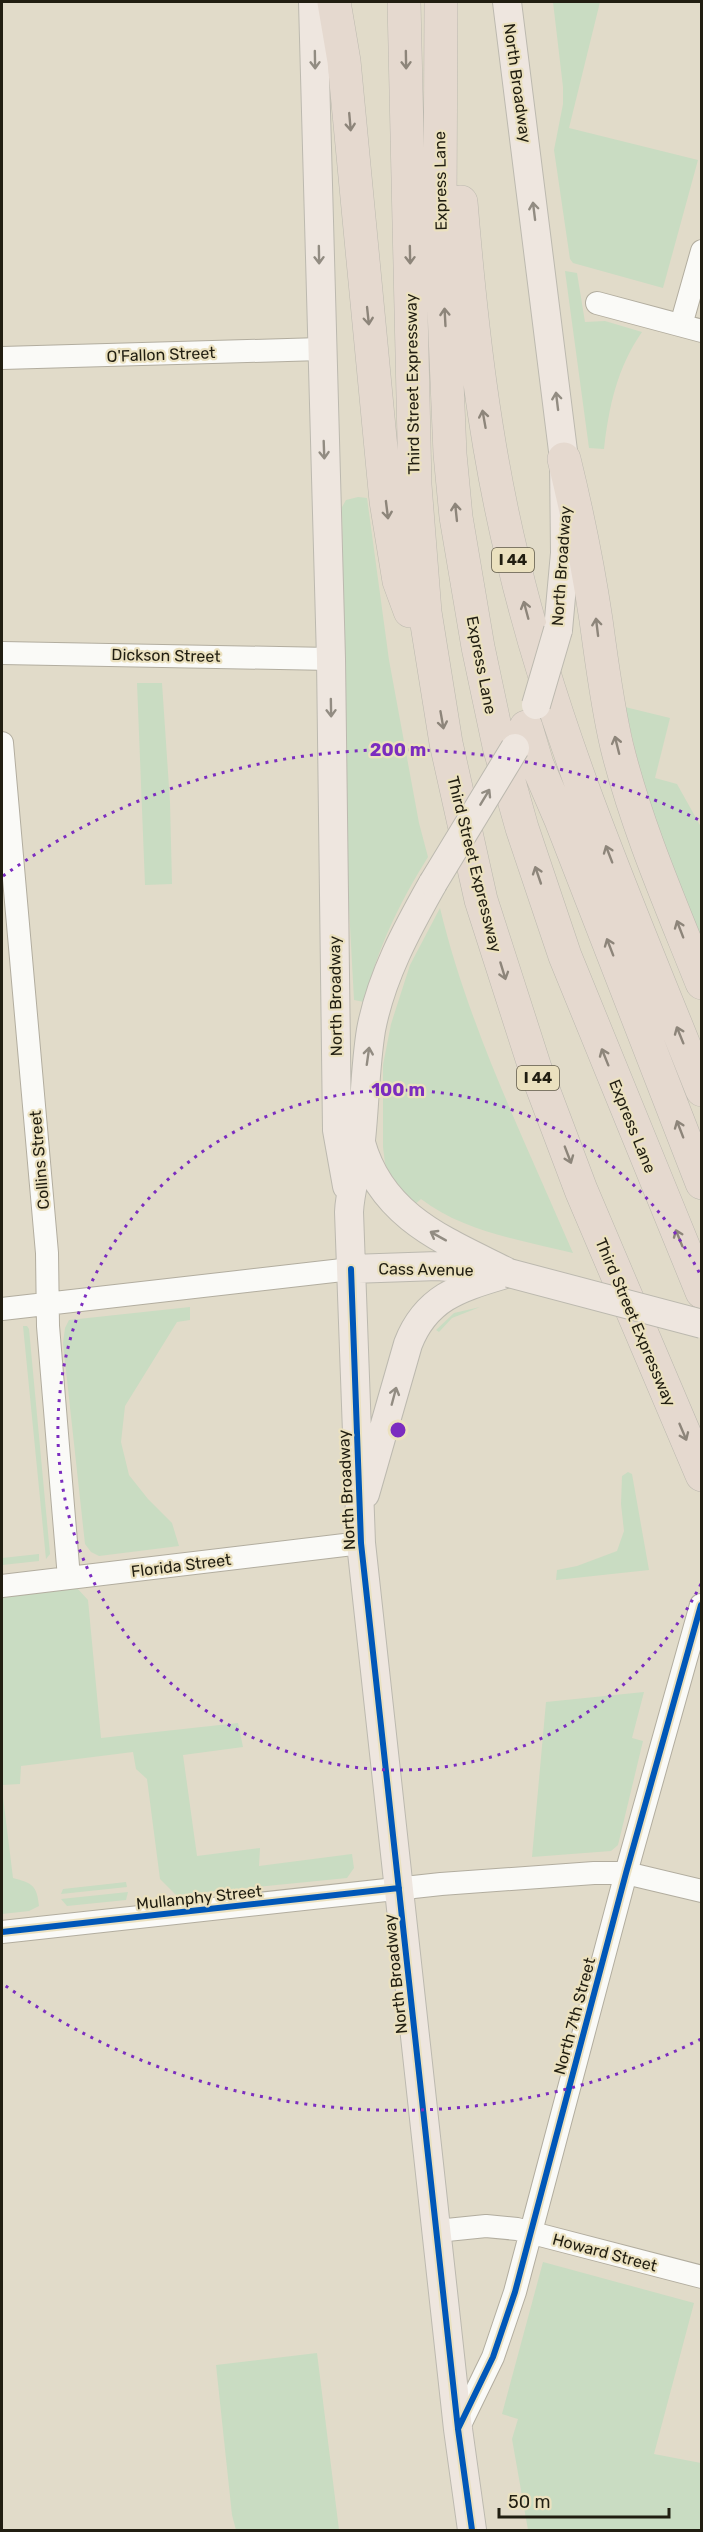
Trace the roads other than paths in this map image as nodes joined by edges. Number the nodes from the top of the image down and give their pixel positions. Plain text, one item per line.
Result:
1 (314, 2) edge
2 (334, 2) edge
3 (404, 2) edge
4 (443, 2) edge
5 (507, 2) edge
6 (702, 251) edge
7 (597, 303) dead end
8 (691, 328) edge
9 (321, 349) junction
10 (2, 358) edge
11 (564, 459) junction
12 (2, 653) edge
13 (331, 659) junction
14 (431, 663) junction
15 (526, 727) junction
16 (2, 742) edge
17 (702, 983) edge
18 (702, 1090) edge
19 (361, 1142) junction
20 (702, 1183) edge
21 (349, 1197) junction
22 (351, 1269) junction
23 (509, 1273) junction
24 (702, 1292) edge
25 (47, 1304) junction
26 (2, 1309) edge
27 (702, 1324) edge
28 (702, 1474) edge
29 (359, 1512) junction
30 (361, 1543) junction
31 (69, 1578) junction
32 (2, 1586) edge
33 (701, 1605) edge
34 (626, 1873) junction
35 (399, 1888) junction
36 (702, 1891) edge
37 (2, 1932) edge
38 (437, 2231) junction
39 (531, 2233) junction
40 (702, 2277) edge
41 (458, 2429) junction
42 (472, 2530) edge

1 -> 9 main road, North Broadway
2 -> 14 highway
3 -> 14 highway, Third Street Expressway / I 44
18 -> 4 highway, I 44
24 -> 4 highway, Express Lane
11 -> 5 main road, North Broadway
6 - 8 street
7 - 8 street
9 - 10 street, O'Fallon Street
9 -> 13 main road, North Broadway
11 - 15 main road, North Broadway, bridge
17 -> 11 highway
12 - 13 street, Dickson Street
13 -> 21 main road, North Broadway
14 -> 28 highway, Third Street Expressway / I 44
19 -> 15 main road, North Broadway, bridge
20 -> 15 highway
16 - 25 street, Collins Street
19 - 21 main road, North Broadway
23 -> 19 main road
21 - 22 main road, North Broadway
22 - 23 main road, Cass Avenue
22 - 25 street, Cass Avenue
22 - 29 main road, North Broadway
23 - 27 main road, Cass Avenue, bridge
29 -> 23 main road
25 - 26 street, Cass Avenue
25 - 31 street, Collins Street
29 - 30 main road, North Broadway
30 - 31 street, Florida Street
30 - 35 main road, North Broadway
31 - 32 street, Florida Street
33 - 34 street, North 7th Street
34 - 35 street, Mullanphy Street
34 - 36 street, Mullanphy Street
34 - 39 street, North 7th Street
35 - 37 street, Mullanphy Street
35 - 38 main road, North Broadway
38 - 39 street, Howard Street
38 - 41 main road, North Broadway
39 - 40 street, Howard Street
39 - 41 street, North 7th Street
41 - 42 main road, North Broadway

